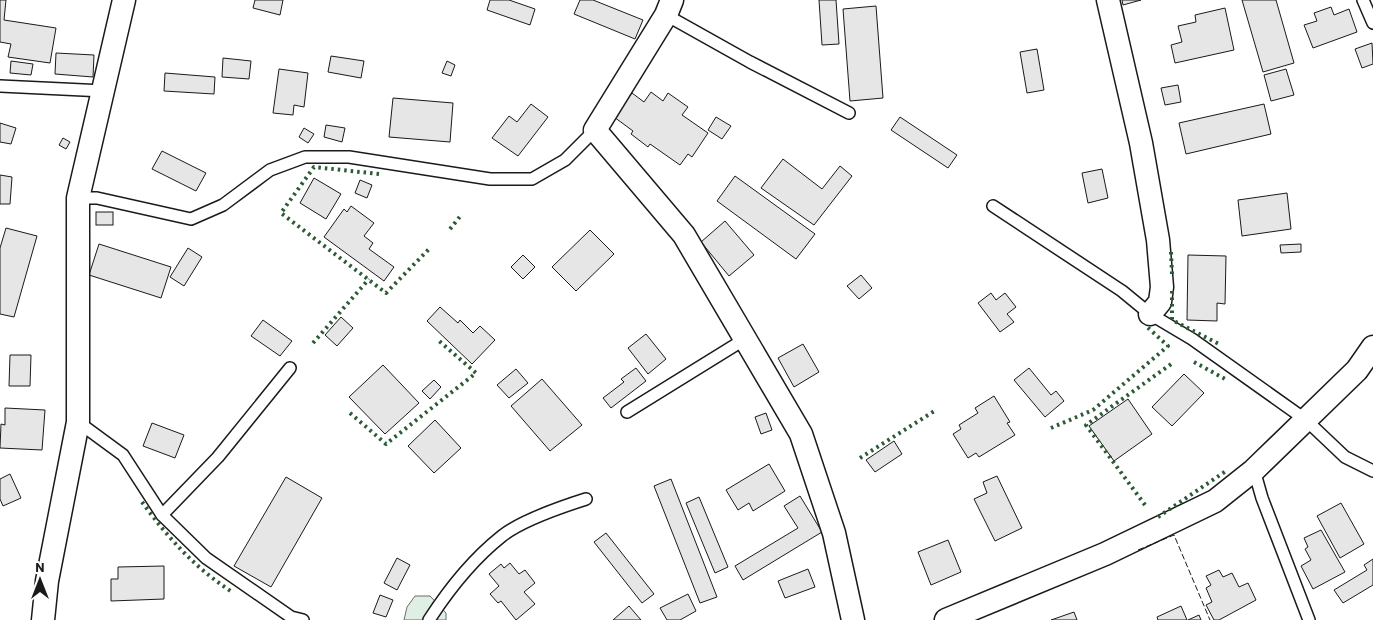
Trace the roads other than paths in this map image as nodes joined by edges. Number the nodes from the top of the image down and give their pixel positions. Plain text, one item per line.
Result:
1 (124, 0) edge
2 (1108, 0) edge
3 (1363, 0) edge
4 (669, 7) edge
5 (1373, 23) edge
6 (0, 86) edge
7 (104, 91) junction
8 (850, 113) dead end
9 (595, 130) junction
10 (78, 198) junction
11 (993, 206) dead end
12 (1150, 314) junction
13 (744, 338) junction
14 (1373, 347) edge
15 (290, 368) dead end
16 (627, 412) dead end
17 (1306, 420) junction
18 (78, 422) junction
19 (1254, 470) junction
20 (1373, 471) edge
21 (586, 499) dead end
22 (162, 515) junction
23 (43, 620) edge
24 (303, 620) edge
25 (429, 620) edge
26 (853, 620) edge
27 (946, 620) edge
28 (1309, 620) edge

1 - 7 street
2 - 12 street
3 - 5 lane
4 - 8 lane
4 - 9 street
6 - 7 lane
7 - 10 street
9 - 10 lane
9 - 13 street
10 - 18 street
11 - 12 lane
12 - 17 lane
13 - 16 lane
13 - 26 street
14 - 17 street
15 - 22 lane
17 - 19 street
17 - 20 lane
18 - 22 lane
18 - 23 street
19 - 27 street
19 - 28 lane
21 - 25 lane
22 - 24 lane

